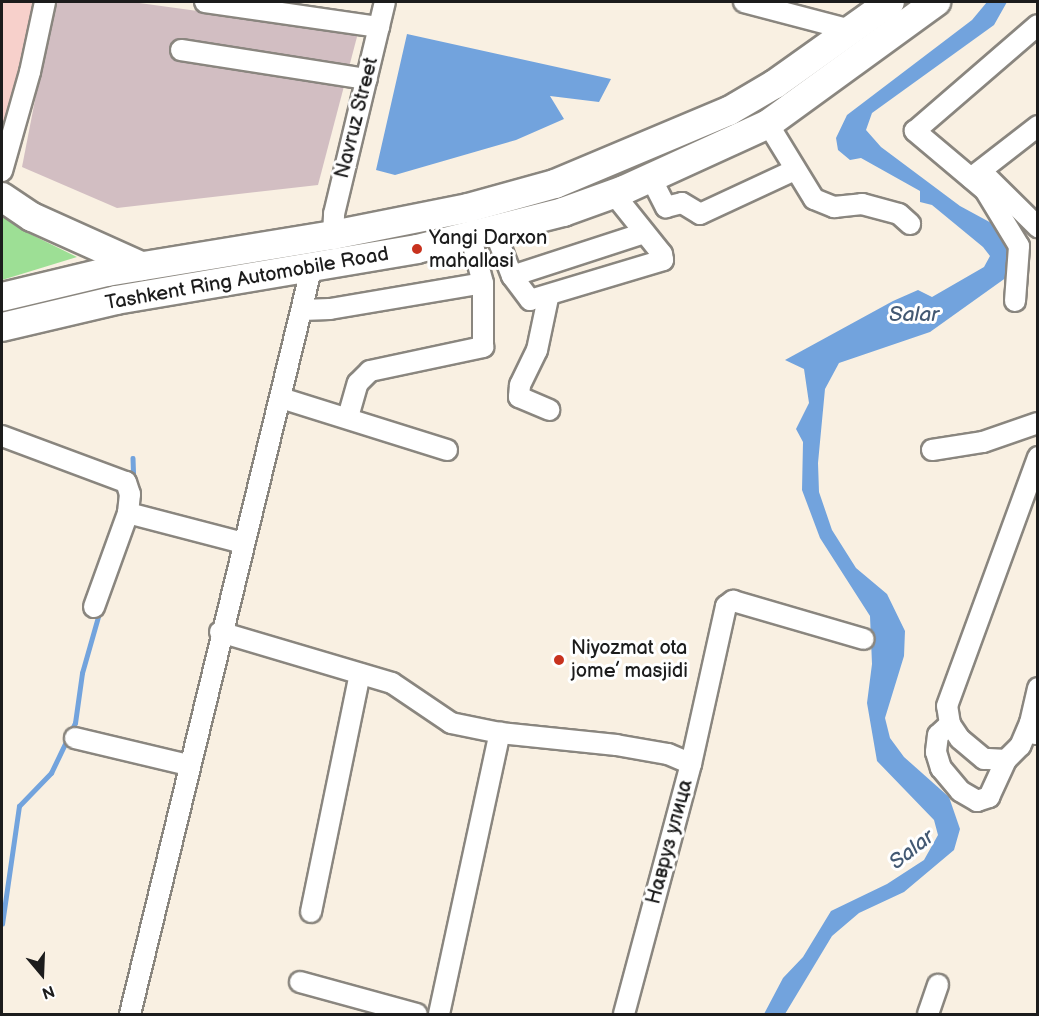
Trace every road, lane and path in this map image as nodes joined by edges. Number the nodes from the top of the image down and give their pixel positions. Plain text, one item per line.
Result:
1 (45, 2) edge
2 (205, 2) edge
3 (386, 2) edge
4 (744, 2) edge
5 (936, 2) edge
6 (880, 5) edge
7 (1038, 25) edge
8 (379, 27) junction
9 (851, 30) junction
10 (181, 50) dead end
11 (367, 80) junction
12 (775, 84) junction
13 (779, 116) junction
14 (1034, 135) edge
15 (795, 170) junction
16 (2, 171) edge
17 (976, 174) junction
18 (651, 178) junction
19 (614, 194) junction
20 (2, 197) edge
21 (910, 224) dead end
22 (1038, 227) edge
23 (644, 233) junction
24 (333, 235) junction
25 (483, 235) junction
26 (141, 266) junction
27 (311, 270) junction
28 (512, 276) junction
29 (483, 283) junction
30 (2, 297) edge
31 (548, 298) junction
32 (116, 300) junction
33 (1016, 300) dead end
34 (302, 310) junction
35 (2, 327) edge
36 (2, 344) edge
37 (281, 398) junction
38 (549, 410) dead end
39 (348, 417) junction
40 (1038, 423) edge
41 (2, 436) edge
42 (447, 450) dead end
43 (932, 450) dead end
44 (1038, 457) edge
45 (128, 513) junction
46 (243, 543) junction
47 (94, 606) dead end
48 (220, 633) junction
49 (864, 639) dead end
50 (360, 674) junction
51 (1038, 688) edge
52 (950, 724) junction
53 (1034, 731) edge
54 (500, 734) junction
55 (75, 738) dead end
56 (1006, 760) junction
57 (691, 764) junction
58 (189, 765) junction
59 (311, 912) dead end
60 (300, 982) dead end
61 (938, 985) dead end
62 (130, 1014) edge
63 (417, 1014) edge
64 (439, 1014) edge
65 (624, 1014) edge
66 (928, 1014) edge

1 - 16 street
2 - 8 street
3 - 8 street, Navruz Street
4 - 9 street
5 - 13 highway, Tashkent Ring Automobile Road
6 - 9 highway, Tashkent Ring Automobile Road
7 - 17 street
8 - 11 street, Navruz Street
9 - 12 highway, Tashkent Ring Automobile Road
10 - 11 street
11 - 24 street, Navruz Street
12 - 13 highway
12 - 24 highway, Tashkent Ring Automobile Road
13 - 15 street
13 - 18 highway, Tashkent Ring Automobile Road
14 - 17 street
15 - 18 street
15 - 21 street
17 - 22 street
17 - 33 street
18 - 19 highway, Tashkent Ring Automobile Road
19 - 23 street
19 - 25 highway, Tashkent Ring Automobile Road
20 - 26 highway
23 - 28 street
23 - 31 street
24 - 26 highway, Tashkent Ring Automobile Road
25 - 27 highway, Tashkent Ring Automobile Road
25 - 28 street
25 - 29 street
26 - 30 highway, Tashkent Ring Automobile Road
27 - 32 highway, Tashkent Ring Automobile Road
27 - 34 street
28 - 31 street
29 - 34 street
29 - 39 street
31 - 38 street
32 - 35 highway, Tashkent Ring Automobile Road
32 - 36 highway
34 - 37 street
37 - 39 street
37 - 46 street
39 - 42 street
40 - 43 street
41 - 45 street
44 - 52 street
45 - 46 street
45 - 47 street
46 - 48 street
48 - 50 street
48 - 58 street
49 - 57 street, Навруз улица
50 - 54 street
50 - 59 street
51 - 53 street
52 - 56 street
52 - 56 street
53 - 56 street
54 - 57 street
54 - 64 street
55 - 58 street
57 - 65 street, Навруз улица
58 - 62 street
60 - 63 street
61 - 66 street

